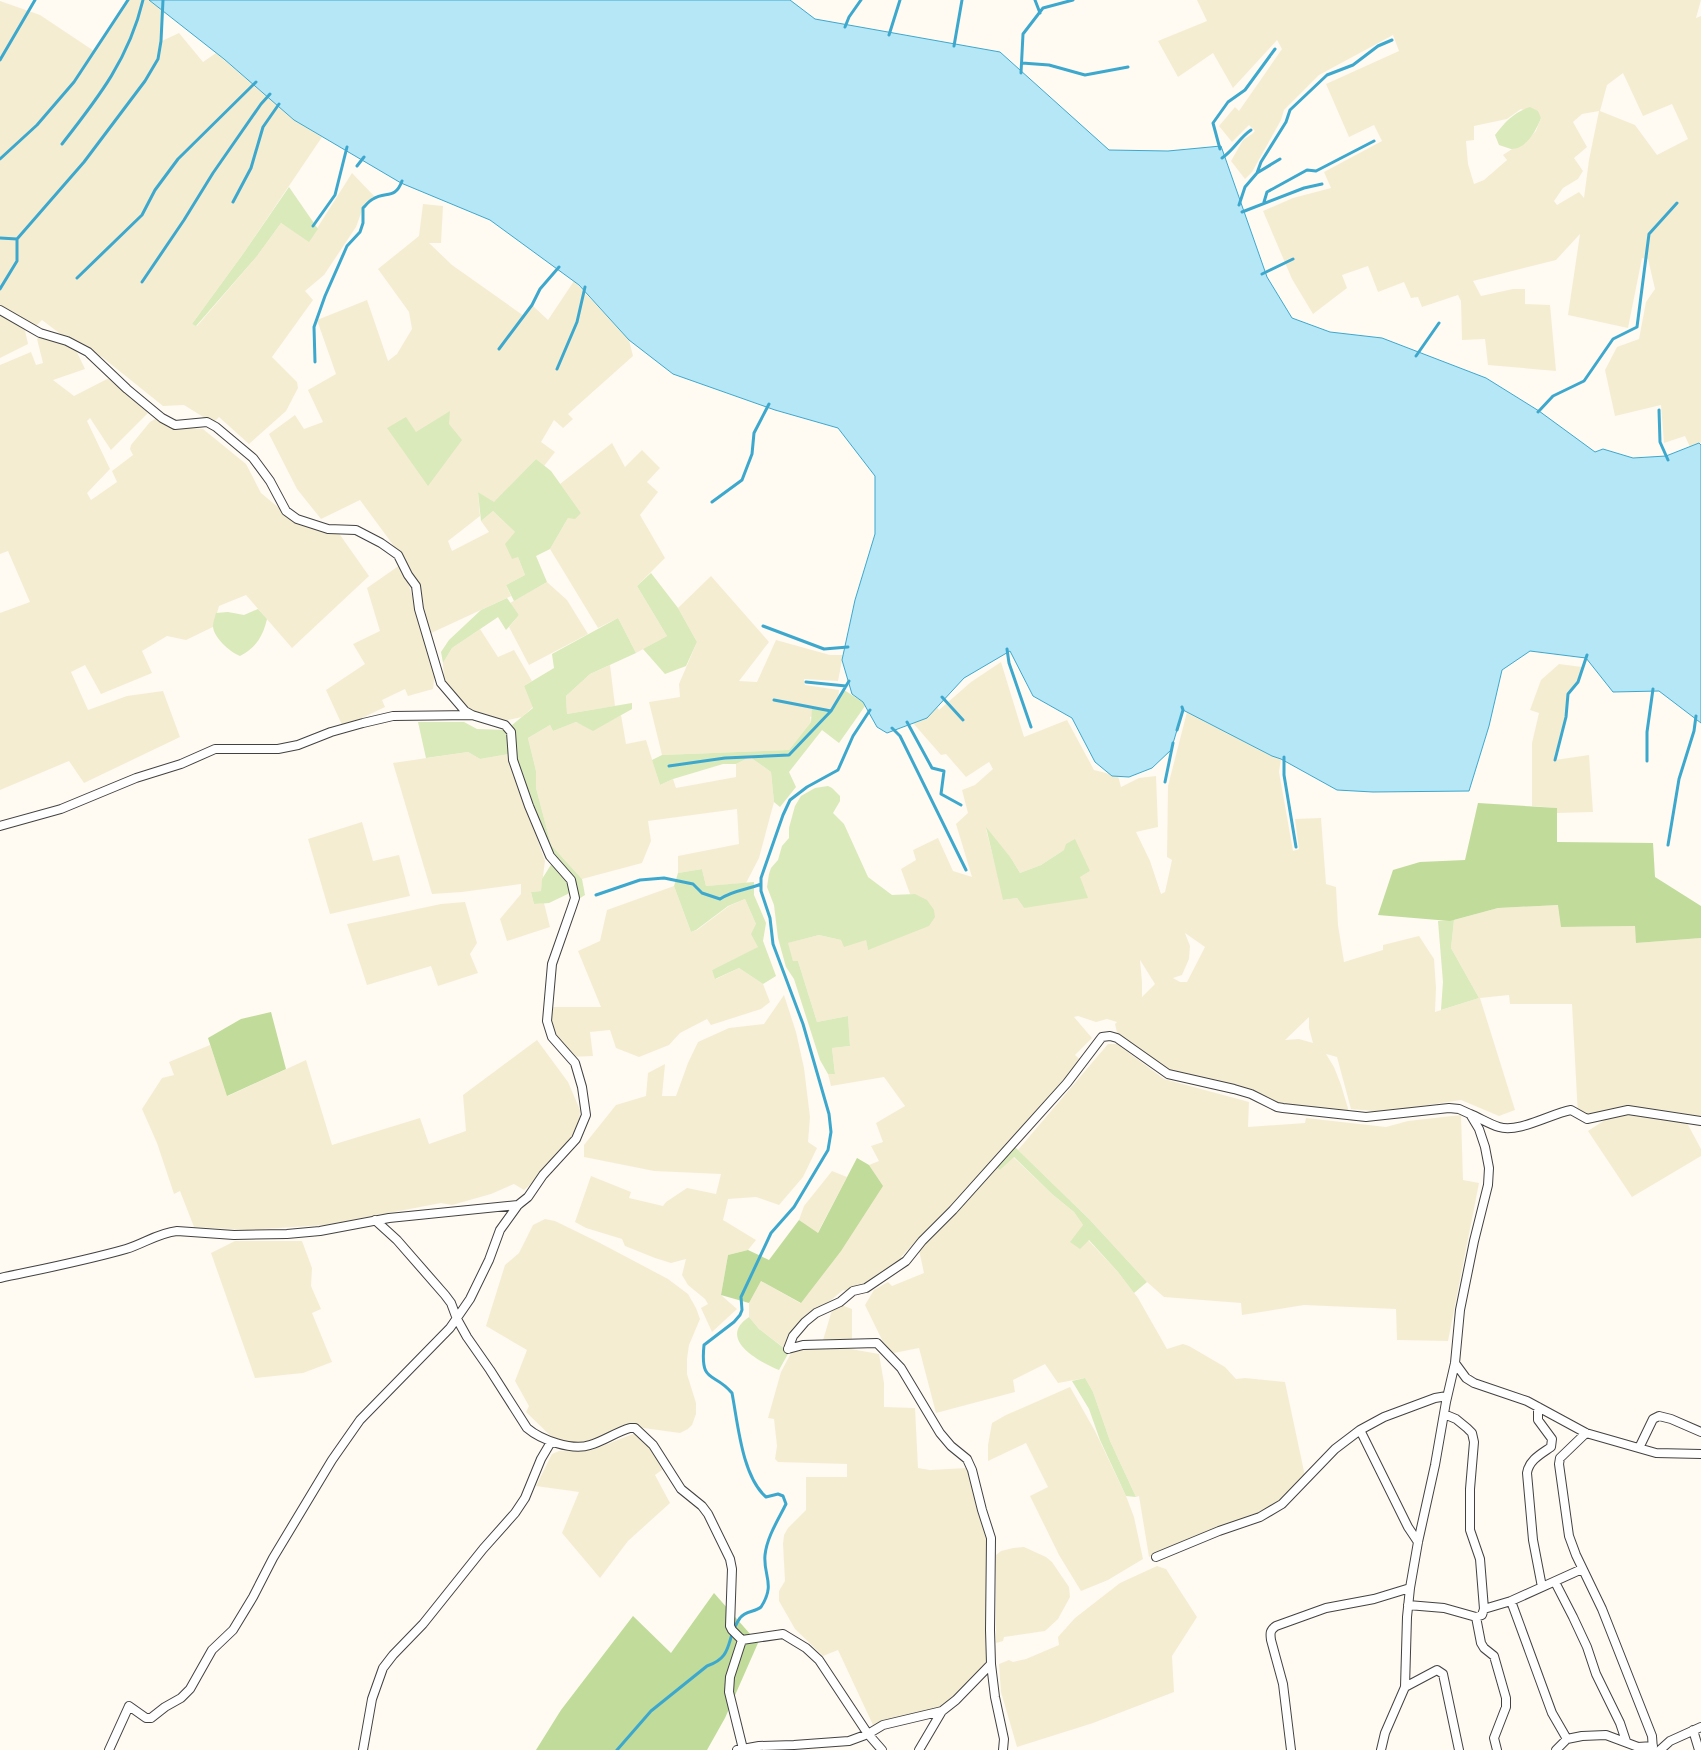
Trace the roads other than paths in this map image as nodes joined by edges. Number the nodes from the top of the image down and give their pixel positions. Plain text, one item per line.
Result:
1 (0, 310) edge
2 (472, 715) junction
3 (0, 826) edge
4 (1470, 1114) junction
5 (1701, 1122) edge
6 (518, 1206) junction
7 (375, 1220) junction
8 (0, 1278) edge
9 (457, 1319) junction
10 (1455, 1363) junction
11 (1447, 1396) junction
12 (1538, 1407) junction
13 (1444, 1414) junction
14 (1360, 1430) junction
15 (1701, 1432) edge
16 (1586, 1433) junction
17 (551, 1442) junction
18 (1639, 1448) junction
19 (1701, 1454) edge
20 (1418, 1542) junction
21 (1156, 1557) dead end
22 (1582, 1569) junction
23 (1555, 1582) junction
24 (1542, 1587) junction
25 (1410, 1588) junction
26 (1511, 1601) junction
27 (1408, 1605) junction
28 (1484, 1610) junction
29 (1476, 1617) junction
30 (742, 1640) junction
31 (991, 1664) junction
32 (1405, 1687) junction
33 (942, 1711) junction
34 (1697, 1729) edge
35 (868, 1734) junction
36 (1567, 1739) junction
37 (1626, 1741) junction
38 (824, 1746) edge
39 (740, 1749) edge
40 (1655, 1749) edge
41 (109, 1750) edge
42 (363, 1750) edge
43 (882, 1750) edge
44 (920, 1750) edge
45 (1003, 1750) edge
46 (1291, 1750) edge
47 (1381, 1750) edge
48 (1459, 1750) edge
49 (1497, 1750) edge
50 (1556, 1750) edge
51 (1699, 1750) edge

1 - 2 street
2 - 3 street
2 - 6 street
4 - 5 street
4 - 10 street
4 - 31 street
6 - 7 street
6 - 9 street
7 - 8 street
7 - 9 street
9 - 17 street
9 - 41 street
10 - 11 street
10 - 12 street
11 - 13 street
11 - 14 street
12 - 16 street
12 - 24 street
13 - 20 street
13 - 28 street
14 - 20 street
14 - 21 street
15 - 18 street
16 - 18 street
16 - 22 street
17 - 30 street
17 - 42 street
18 - 19 street
20 - 25 street
22 - 23 street
22 - 40 street
23 - 24 street
23 - 37 street
24 - 26 street
25 - 27 street
25 - 46 street
26 - 28 street
26 - 36 street
27 - 29 street
27 - 32 street
28 - 29 street
29 - 49 street
30 - 35 street
30 - 39 street
31 - 33 street
31 - 45 street
32 - 47 street
32 - 48 street
33 - 35 street
33 - 44 street
34 - 40 street
34 - 51 street
35 - 38 street
35 - 43 street
36 - 37 street
36 - 50 street
37 - 40 street
38 - 39 street

